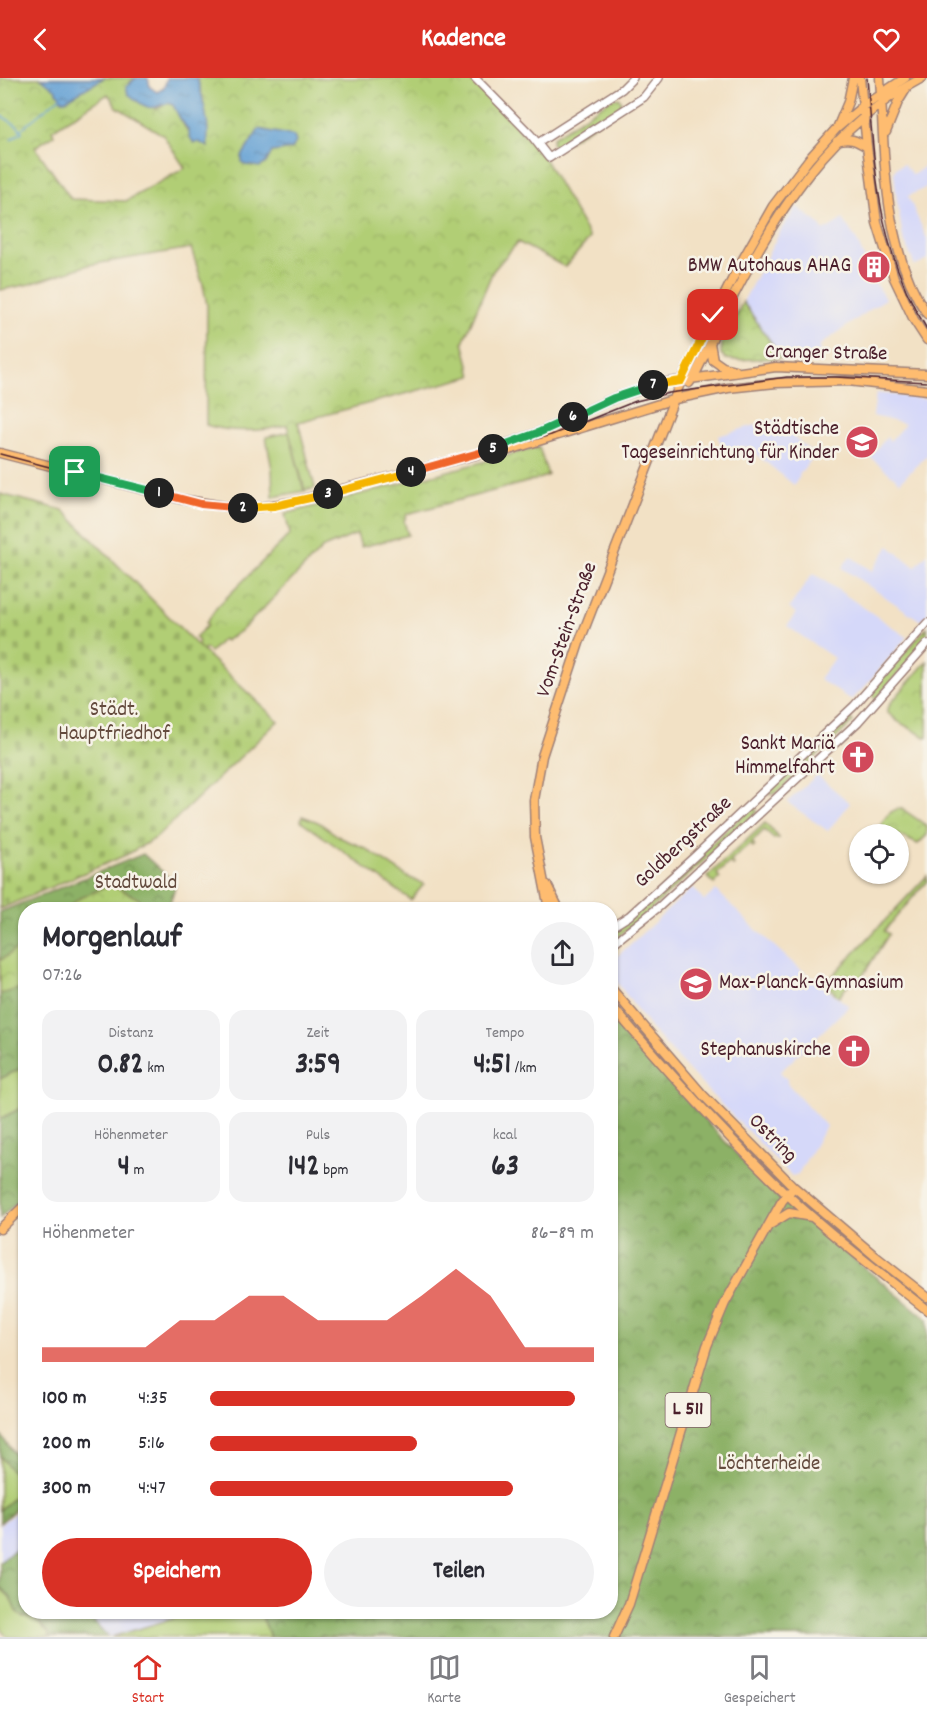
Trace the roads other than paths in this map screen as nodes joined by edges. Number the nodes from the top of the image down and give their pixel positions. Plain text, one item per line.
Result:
1 (475, 78) edge
2 (633, 78) edge
3 (659, 78) edge
4 (853, 78) edge
5 (860, 78) edge
6 (880, 78) edge
7 (922, 78) edge
8 (908, 81) edge
9 (881, 94) junction
10 (882, 104) junction
11 (864, 110) junction
12 (836, 129) junction
13 (884, 138) junction
14 (837, 141) junction
15 (538, 143) junction
16 (867, 147) junction
17 (927, 314) edge
18 (927, 340) edge
19 (710, 342) junction
20 (738, 371) junction
21 (926, 373) edge
22 (692, 380) junction
23 (681, 381) junction
24 (927, 390) edge
25 (675, 399) junction
26 (487, 452) junction
27 (0, 453) edge
28 (927, 623) edge
29 (927, 644) edge
30 (545, 882) junction
31 (547, 902) edge
32 (555, 902) edge
33 (618, 923) edge
34 (618, 940) edge
35 (618, 996) edge
36 (618, 1013) edge
37 (794, 1187) junction
38 (787, 1194) junction
39 (18, 1212) edge
40 (815, 1218) junction
41 (769, 1225) junction
42 (0, 1229) edge
43 (927, 1297) edge
44 (927, 1310) edge
45 (614, 1637) edge

1 - 15 street
2 - 15 street
3 - 15 street
4 - 12 main road
5 - 11 main road
6 - 9 main road
7 - 8 main road
8 - 9 main road
8 - 10 main road
8 - 13 main road
9 - 10 main road
9 - 11 main road
10 - 11 main road
10 - 13 main road
11 - 12 main road, Vom-Stein-Straße
11 - 14 main road, Vom-Stein-Straße
11 - 16 main road
12 - 23 main road, Vom-Stein-Straße
13 - 17 main road
14 - 16 main road
14 - 19 main road, Vom-Stein-Straße
16 - 18 main road
19 - 20 main road
19 - 22 main road, Vom-Stein-Straße
20 - 21 main road, Cranger Straße
20 - 22 main road, Cranger Straße
22 - 23 main road, Cranger Straße
22 - 25 main road, Vom-Stein-Straße
23 - 25 main road, Vom-Stein-Straße
23 - 26 main road, Cranger Straße
24 - 25 main road, Cranger Straße
25 - 26 main road, Cranger Straße
25 - 30 main road, Vom-Stein-Straße
26 - 27 main road, Cranger Straße
28 - 33 street, Goldbergstraße
29 - 34 street, Goldbergstraße
30 - 31 main road, Vom-Stein-Straße
30 - 32 main road, Vom-Stein-Straße
35 - 37 main road, Ostring
36 - 38 main road, Ostring
37 - 38 main road, L 511
37 - 43 main road, Ostring
38 - 40 main road, Ostring
38 - 41 main road, L 511
39 - 42 main road
40 - 41 main road
40 - 44 main road, Ostring
41 - 45 main road, L 511

